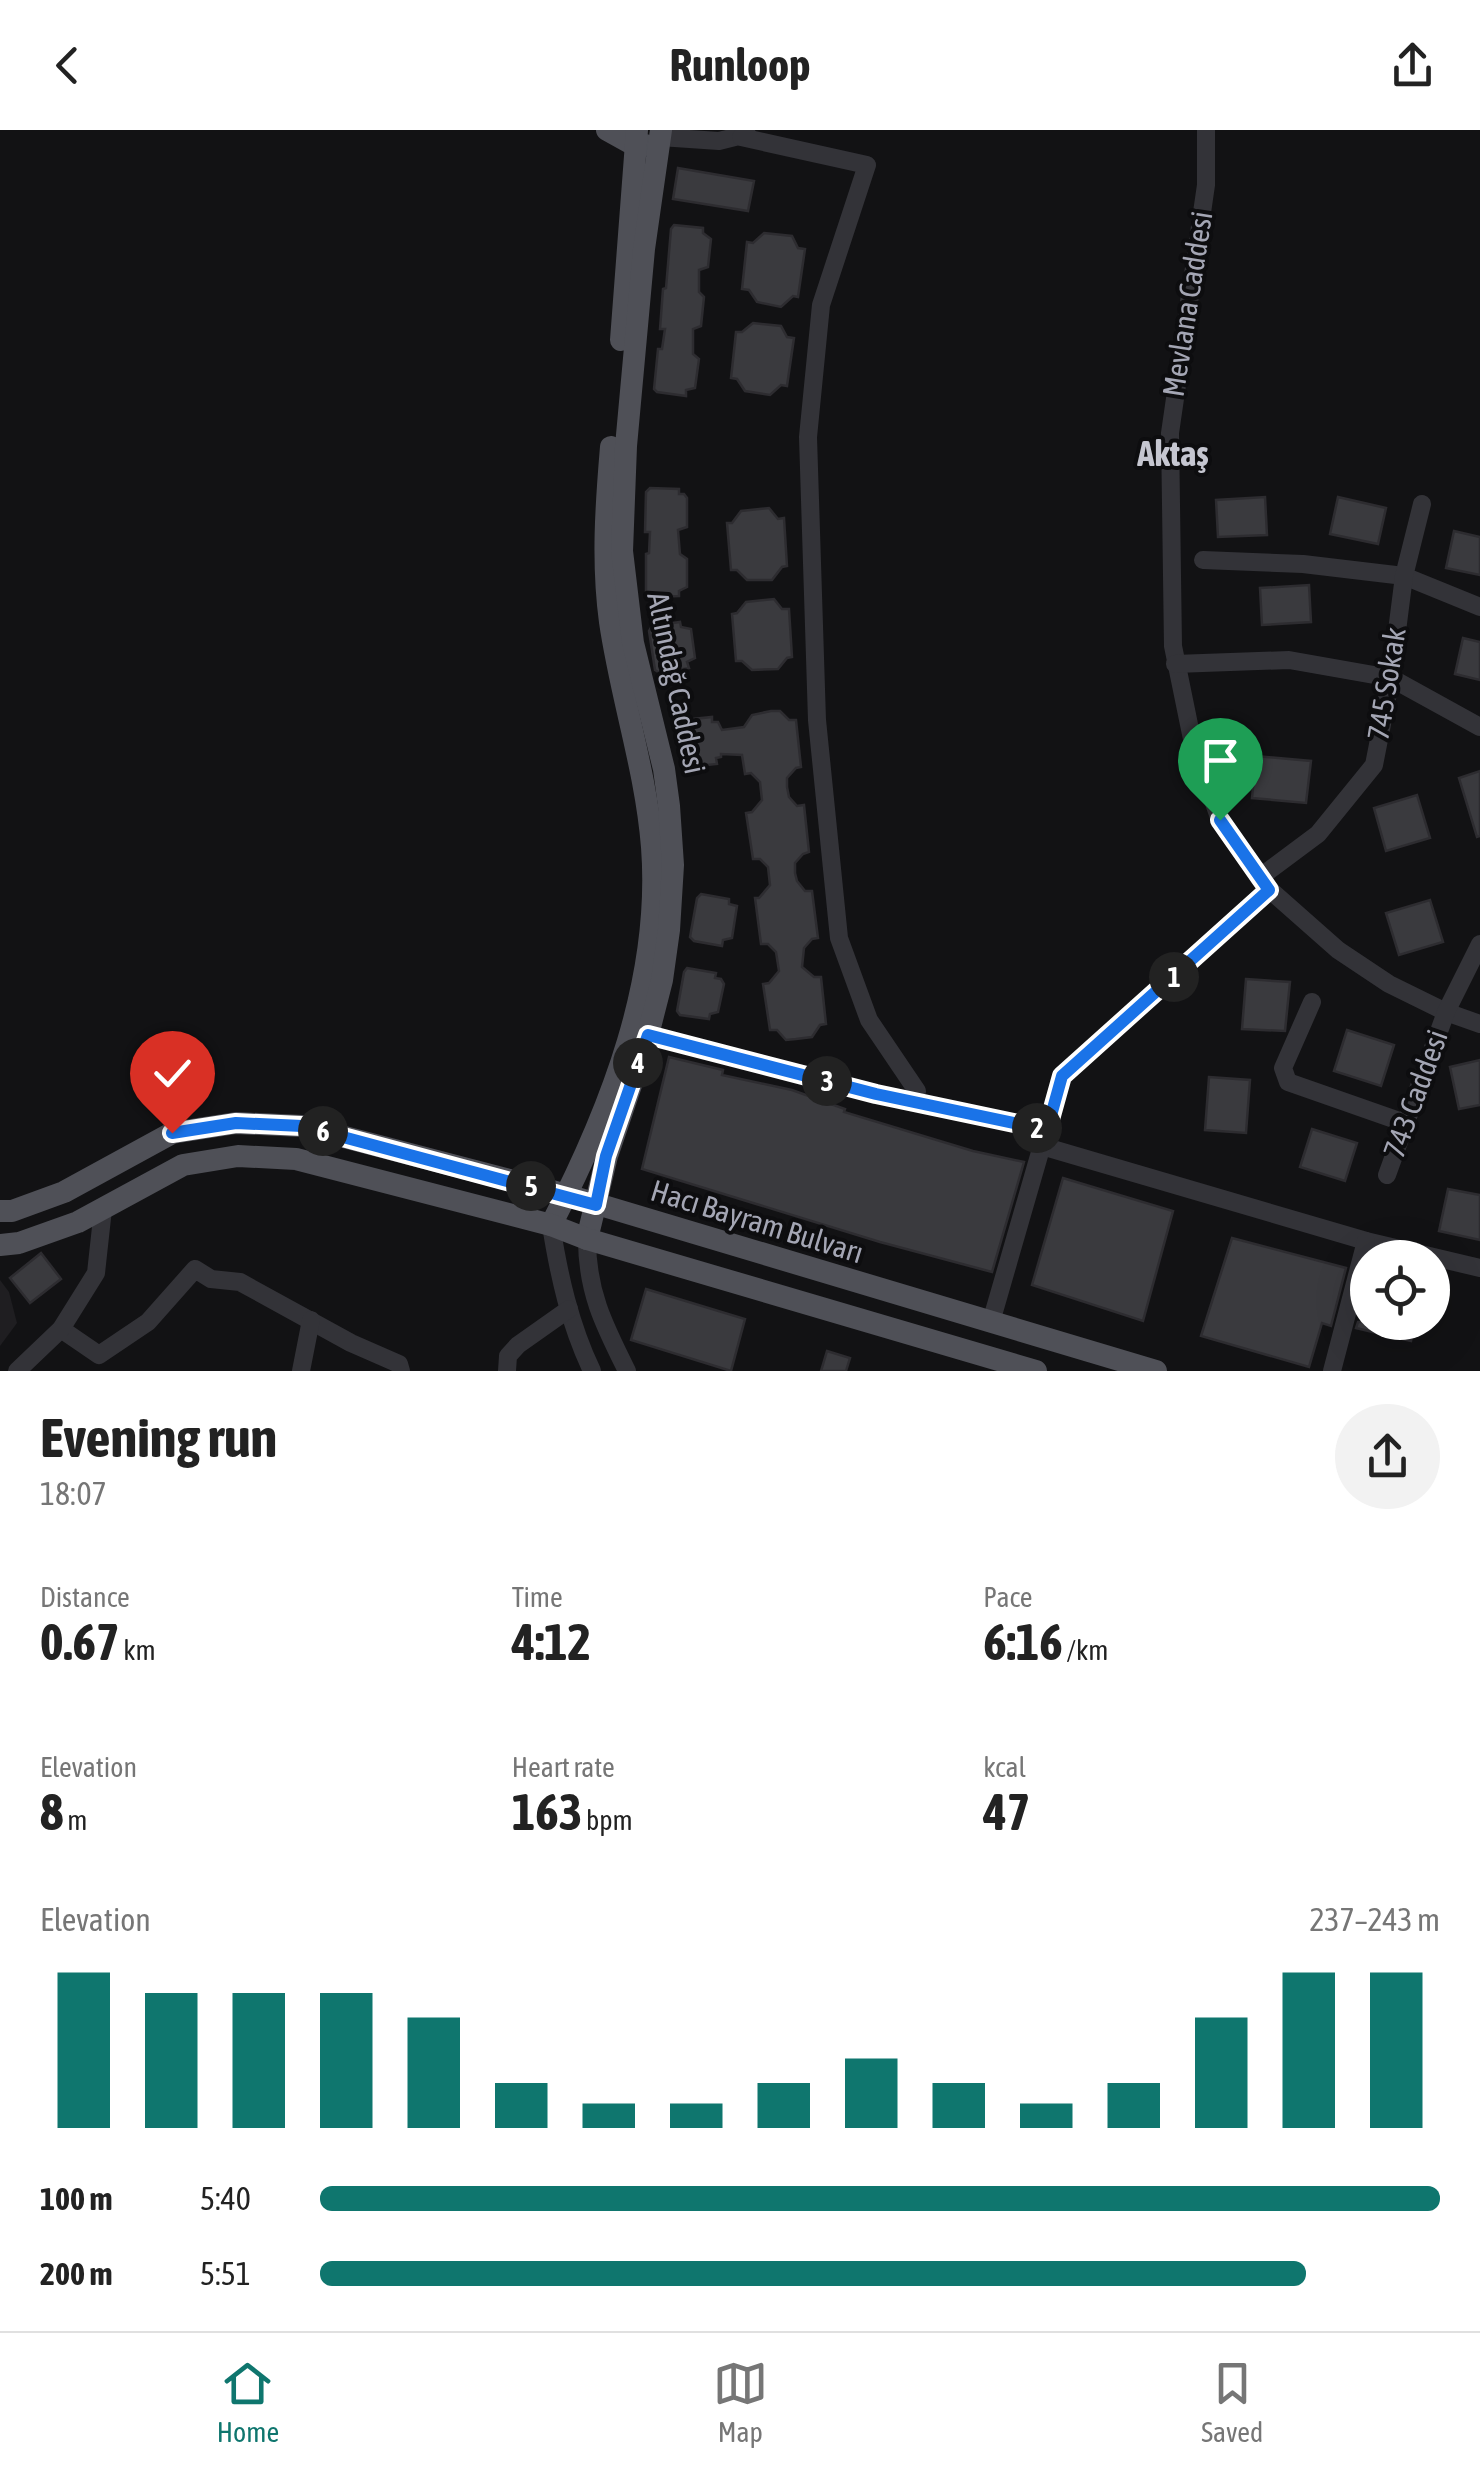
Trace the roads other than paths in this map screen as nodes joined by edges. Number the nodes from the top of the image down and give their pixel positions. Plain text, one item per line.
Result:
1 (607, 130) edge
2 (1206, 130) edge
3 (746, 134) edge
4 (660, 137) edge
5 (636, 138) edge
6 (1422, 504) dead end
7 (1203, 560) dead end
8 (1404, 576) junction
9 (1480, 607) edge
10 (1175, 664) junction
11 (1391, 678) junction
12 (1480, 727) edge
13 (1264, 884) junction
14 (1480, 944) edge
15 (1312, 1002) dead end
16 (1446, 1012) junction
17 (1480, 1024) edge
18 (648, 1035) junction
19 (917, 1091) dead end
20 (1406, 1124) junction
21 (1045, 1138) junction
22 (1386, 1175) dead end
23 (566, 1195) junction
24 (596, 1205) junction
25 (103, 1209) junction
26 (0, 1212) edge
27 (551, 1225) junction
28 (587, 1239) junction
29 (1360, 1240) edge
30 (0, 1245) edge
31 (1450, 1261) edge
32 (1480, 1268) edge
33 (1350, 1303) edge
34 (569, 1310) junction
35 (312, 1320) junction
36 (991, 1322) junction
37 (61, 1329) junction
38 (17, 1371) edge
39 (300, 1371) edge
40 (401, 1371) edge
41 (508, 1371) edge
42 (592, 1371) edge
43 (627, 1371) edge
44 (1036, 1371) edge
45 (1156, 1371) edge
46 (1332, 1371) edge

1 - 5 main road
2 - 10 street, Mevlana Caddesi
3 - 4 street
3 - 19 street
4 - 5 main road
4 - 18 main road, Altındağ Caddesi
5 - 23 main road, Altındağ Caddesi
6 - 8 street, 745 Sokak
7 - 8 street
8 - 9 street
8 - 11 street, 745 Sokak
10 - 11 street
10 - 13 street, Mevlana Caddesi
11 - 12 street
11 - 13 street, 745 Sokak
13 - 16 street, Mevlana Caddesi
13 - 21 street, 745 Sokak
14 - 16 street, 743 Caddesi
15 - 20 street
16 - 17 street, Mevlana Caddesi
16 - 20 street, 743 Caddesi
18 - 21 street
18 - 24 main road, Altındağ Caddesi
20 - 22 street, 743 Caddesi
21 - 29 street
21 - 36 street, 745 Sokak
23 - 24 main road, Hacı Bayram Bulvarı
23 - 26 main road, Hacı Bayram Bulvarı
23 - 27 main road, Altındağ Caddesi
24 - 28 main road, Altındağ Caddesi
24 - 36 main road, Hacı Bayram Bulvarı
25 - 27 main road
25 - 30 main road
25 - 37 street
27 - 28 main road
27 - 34 street
28 - 43 street
28 - 44 main road
31 - 32 street
33 - 46 street
34 - 41 street
34 - 42 street
35 - 37 street
35 - 39 street
35 - 40 street
36 - 45 main road, Hacı Bayram Bulvarı
37 - 38 street

